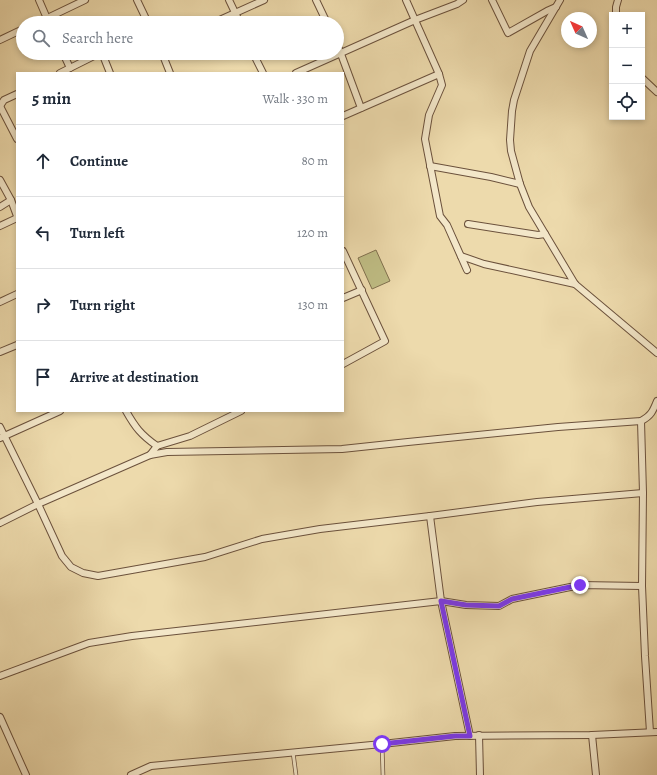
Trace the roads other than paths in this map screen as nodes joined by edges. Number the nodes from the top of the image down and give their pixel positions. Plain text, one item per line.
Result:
1 (39, 0) edge
2 (85, 0) edge
3 (137, 0) edge
4 (229, 0) edge
5 (264, 0) edge
6 (316, 0) edge
7 (406, 0) edge
8 (463, 0) edge
9 (492, 0) edge
10 (560, 0) edge
11 (618, 0) edge
12 (556, 7) junction
13 (616, 12) edge
14 (235, 13) junction
15 (46, 16) edge
16 (57, 16) edge
17 (145, 16) edge
18 (228, 16) edge
19 (236, 16) edge
20 (324, 16) edge
21 (415, 20) junction
22 (16, 33) edge
23 (0, 40) edge
24 (344, 53) edge
25 (66, 60) edge
26 (87, 60) edge
27 (104, 60) edge
28 (165, 60) edge
29 (257, 60) edge
30 (327, 60) edge
31 (343, 60) edge
32 (70, 68) junction
33 (62, 72) edge
34 (110, 72) edge
35 (170, 72) edge
36 (263, 72) edge
37 (298, 72) edge
38 (439, 74) junction
39 (645, 81) edge
40 (657, 92) edge
41 (16, 94) edge
42 (0, 106) edge
43 (361, 108) junction
44 (344, 116) edge
45 (16, 137) edge
46 (430, 166) junction
47 (0, 180) edge
48 (520, 184) junction
49 (11, 200) junction
50 (0, 207) edge
51 (16, 214) edge
52 (16, 218) edge
53 (468, 224) dead end
54 (0, 226) edge
55 (545, 234) junction
56 (344, 252) edge
57 (461, 256) junction
58 (467, 270) dead end
59 (575, 284) junction
60 (362, 290) junction
61 (16, 294) edge
62 (344, 298) edge
63 (0, 302) edge
64 (16, 345) edge
65 (0, 352) edge
66 (657, 353) edge
67 (344, 363) edge
68 (657, 401) edge
69 (58, 412) edge
70 (127, 412) edge
71 (239, 412) edge
72 (640, 420) junction
73 (0, 427) edge
74 (2, 437) edge
75 (157, 446) junction
76 (150, 455) junction
77 (643, 493) junction
78 (38, 504) junction
79 (430, 516) junction
80 (0, 522) edge
81 (642, 586) junction
82 (441, 601) junction
83 (0, 676) edge
84 (0, 717) edge
85 (650, 732) junction
86 (657, 732) edge
87 (592, 735) junction
88 (470, 736) junction
89 (479, 736) junction
90 (382, 744) junction
91 (293, 752) junction
92 (26, 775) edge
93 (131, 775) edge
94 (296, 775) edge
95 (383, 775) edge
96 (480, 775) edge
97 (596, 775) edge

1 - 15 street
2 - 16 street
3 - 17 street
4 - 14 street
5 - 14 street
6 - 20 street
7 - 21 street
8 - 21 street
9 - 12 street
10 - 12 street
11 - 13 street
12 - 48 street
14 - 18 street
14 - 19 street
21 - 24 street
21 - 38 street
22 - 23 street
25 - 32 street
26 - 32 street
27 - 34 street
28 - 35 street
29 - 36 street
30 - 37 street
31 - 43 street
32 - 33 street
38 - 43 street
38 - 46 street
39 - 40 street
41 - 42 street
42 - 45 street
43 - 44 street
46 - 48 street
46 - 57 street
47 - 49 street
48 - 55 street
49 - 50 street
49 - 51 street
52 - 54 street
53 - 55 street
55 - 59 street
56 - 60 street
57 - 58 street
57 - 59 street
59 - 66 street
60 - 62 street
60 - 67 street
61 - 63 street
64 - 65 street
68 - 72 street
69 - 74 street
70 - 75 street
71 - 75 street
72 - 76 street
72 - 77 street
73 - 74 street
74 - 78 street
75 - 76 street
76 - 78 street
77 - 79 street
77 - 81 street
78 - 79 street
78 - 80 street
79 - 82 street
81 - 82 street
81 - 85 street
82 - 83 street
82 - 88 street
84 - 92 street
85 - 86 street
85 - 87 street
87 - 89 street
87 - 97 street
88 - 89 street
88 - 90 street
89 - 96 street
90 - 91 street
90 - 95 lane
91 - 93 street
91 - 94 lane

